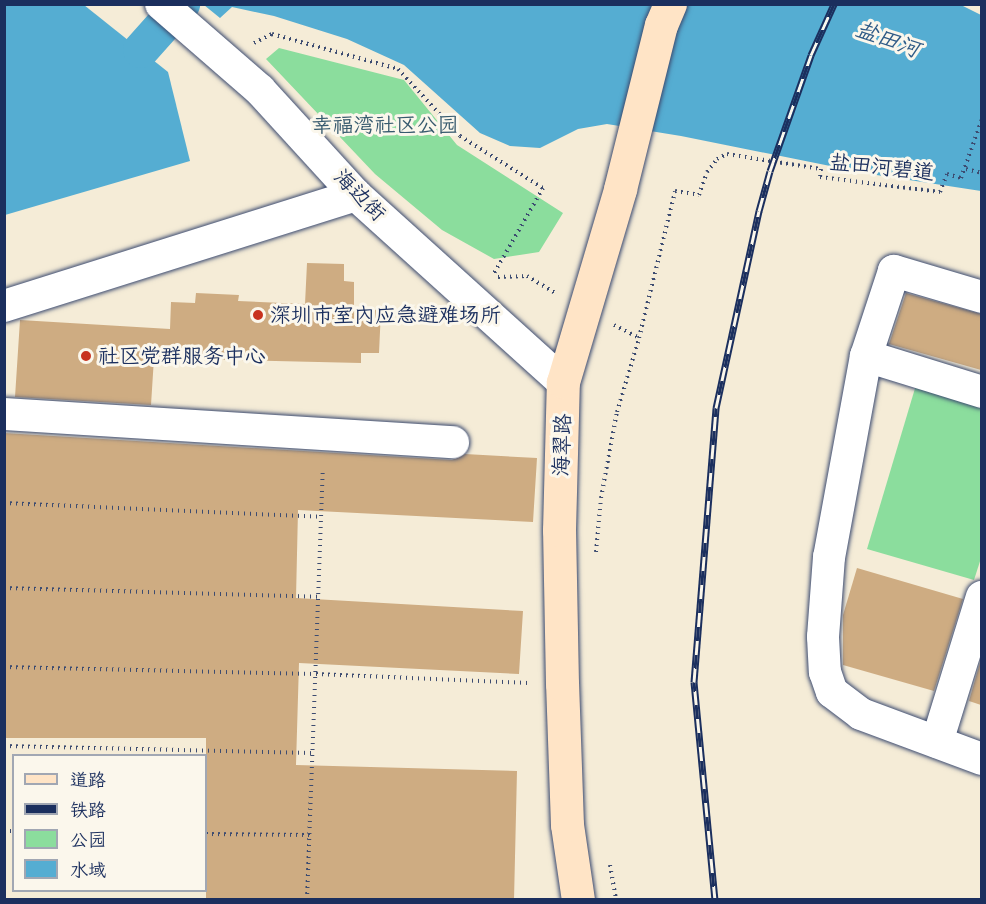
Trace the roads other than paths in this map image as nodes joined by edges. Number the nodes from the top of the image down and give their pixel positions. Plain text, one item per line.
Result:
1 (161, 4) edge
2 (670, 4) edge
3 (356, 195) junction
4 (981, 297) edge
5 (4, 306) edge
6 (866, 356) junction
7 (563, 382) junction
8 (981, 392) edge
9 (4, 414) edge
10 (453, 442) dead end
11 (981, 597) edge
12 (973, 657) edge
13 (937, 742) junction
14 (981, 759) edge
15 (578, 900) edge

1 - 3 street, 海边街
2 - 7 street, 海翠路
3 - 5 street
3 - 7 street, 海边街
4 - 6 street
6 - 8 street
6 - 13 street
7 - 15 street, 海翠路
9 - 10 street
11 - 12 street
12 - 13 street
13 - 14 street

